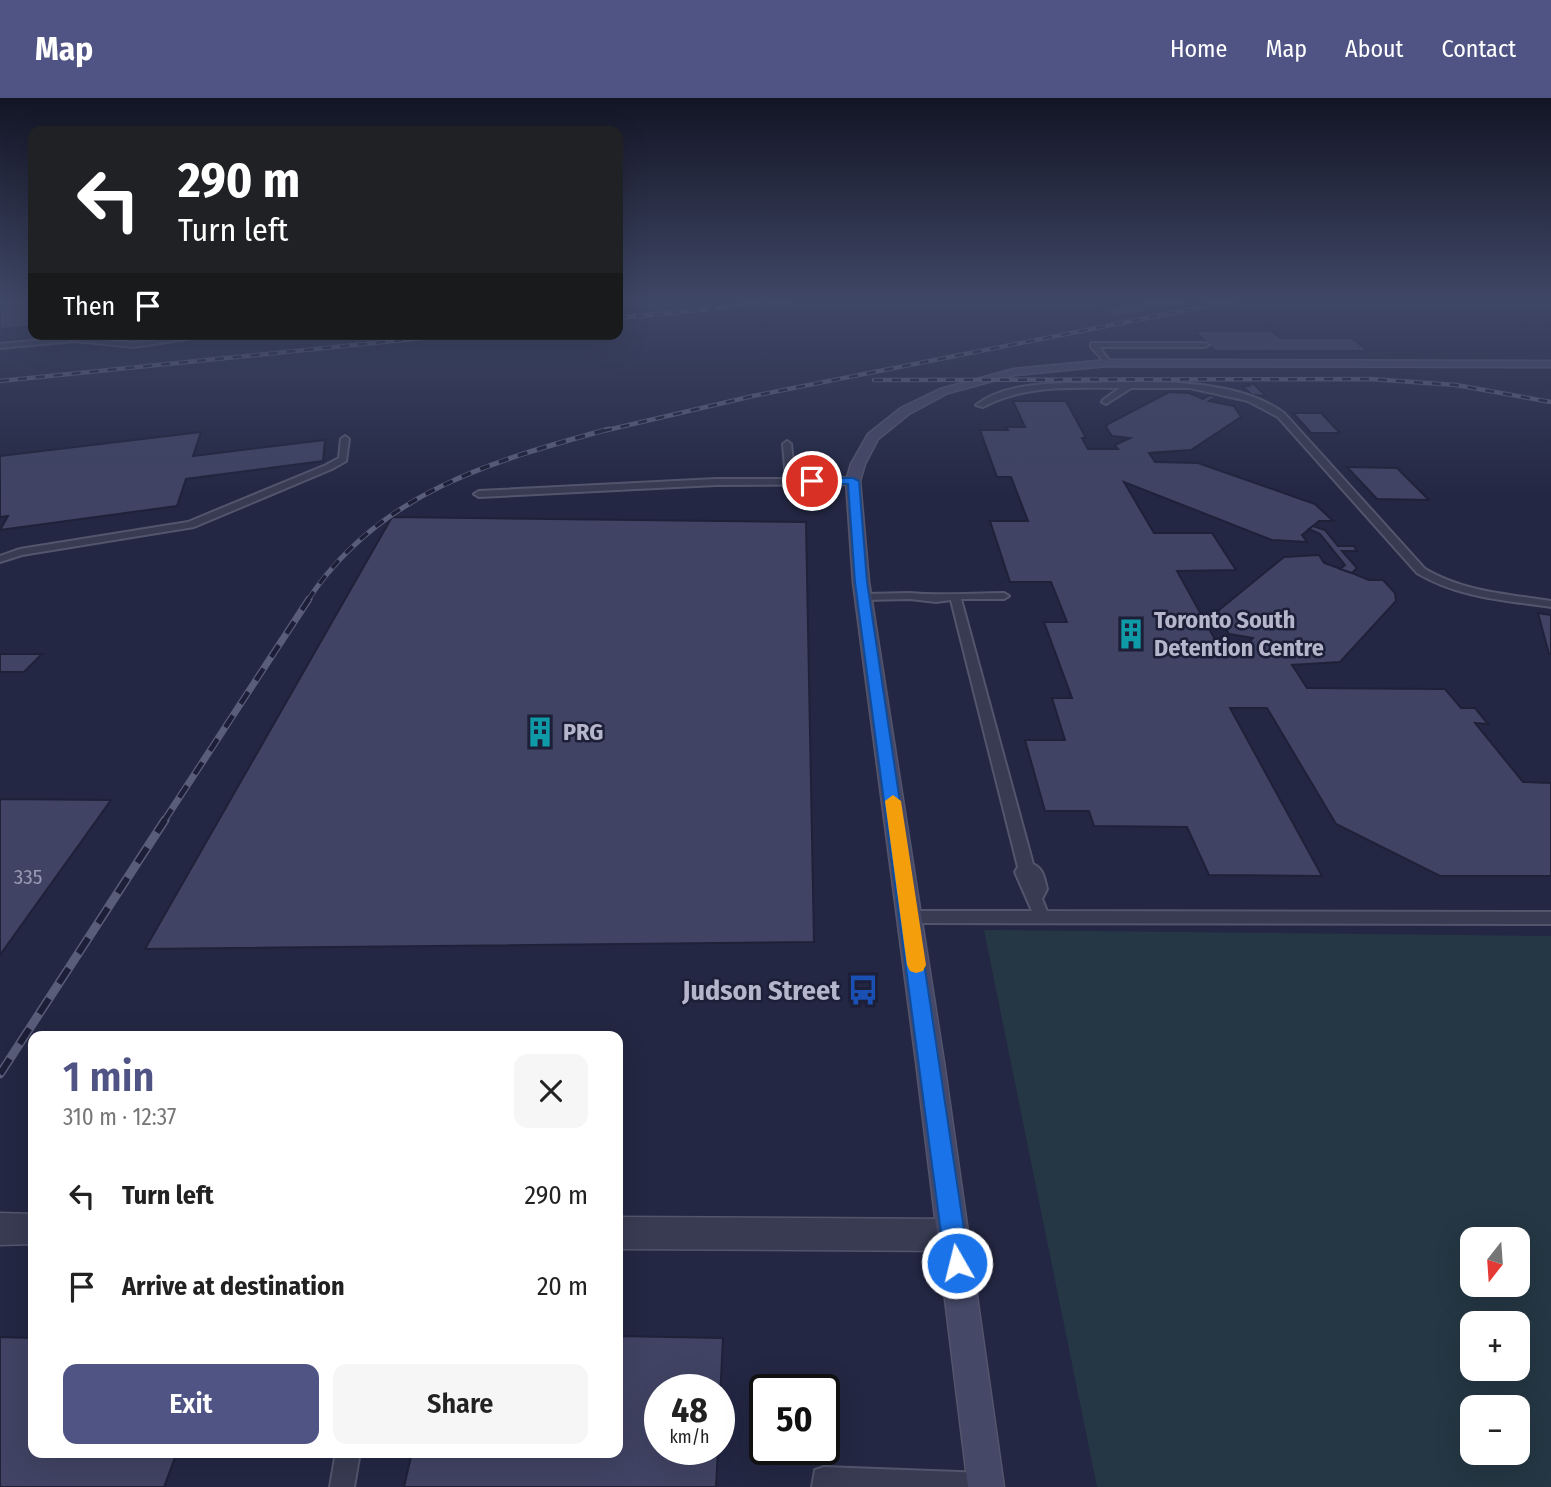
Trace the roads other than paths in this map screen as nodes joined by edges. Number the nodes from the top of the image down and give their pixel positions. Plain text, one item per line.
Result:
1 (1078, 366) edge
2 (1129, 386) junction
3 (1106, 402) dead end
4 (980, 405) dead end
5 (345, 439) dead end
6 (787, 444) dead end
7 (791, 481) junction
8 (853, 481) junction
9 (479, 494) dead end
10 (0, 559) edge
11 (953, 596) junction
12 (1004, 596) dead end
13 (863, 597) junction
14 (1551, 604) edge
15 (910, 917) junction
16 (1042, 917) junction
17 (1551, 918) edge
18 (623, 1233) edge
19 (954, 1235) junction
20 (347, 1458) edge
21 (986, 1486) edge
22 (342, 1487) edge
23 (824, 1487) edge

1 - 8 main road
2 - 3 lane
2 - 4 lane
2 - 14 lane
5 - 10 lane
6 - 7 lane
7 - 8 lane
7 - 9 lane
8 - 13 main road
11 - 12 lane
11 - 13 lane
11 - 16 lane
13 - 15 main road
15 - 16 lane
15 - 19 main road
16 - 17 lane
18 - 19 street
19 - 21 main road
20 - 22 lane
21 - 23 lane

